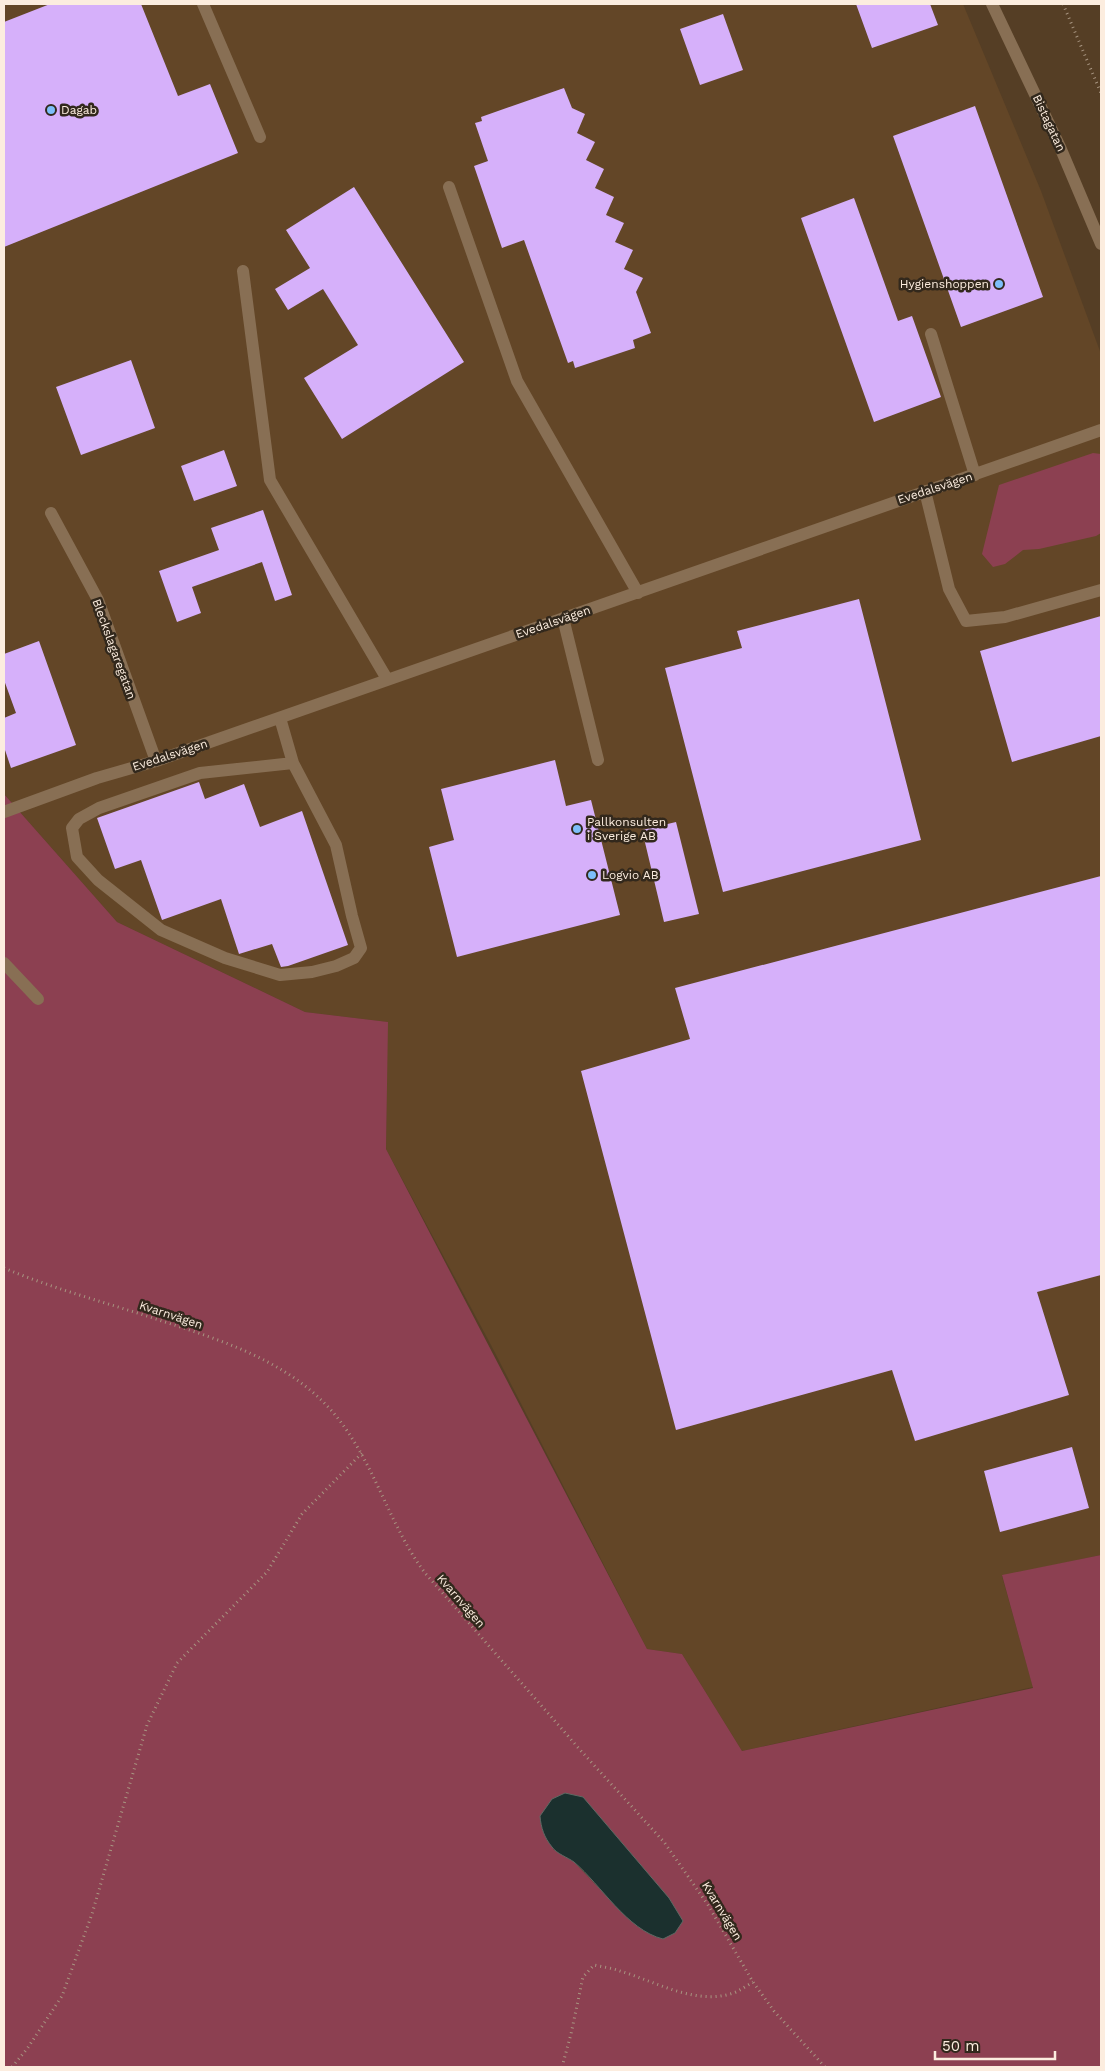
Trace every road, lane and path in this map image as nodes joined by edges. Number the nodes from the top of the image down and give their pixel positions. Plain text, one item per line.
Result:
1 (203, 4) edge
2 (992, 4) edge
3 (1063, 4) edge
4 (1101, 93) edge
5 (260, 137) dead end
6 (449, 187) dead end
7 (1101, 244) edge
8 (244, 271) dead end
9 (932, 334) dead end
10 (1101, 430) edge
11 (975, 475) junction
12 (925, 491) junction
13 (50, 513) dead end
14 (1101, 590) edge
15 (638, 593) junction
16 (563, 618) junction
17 (387, 679) junction
18 (280, 718) junction
19 (598, 760) dead end
20 (156, 761) junction
21 (293, 763) junction
22 (4, 812) edge
23 (4, 963) edge
24 (38, 999) dead end
25 (4, 1268) edge
26 (362, 1453) junction
27 (753, 1982) junction
28 (12, 2067) edge
29 (562, 2067) edge
30 (825, 2067) edge

1 - 5 street
2 - 7 street, Bistagatan
3 - 4 path
6 - 15 street
8 - 17 street
9 - 11 street
10 - 11 street, Evedalsvägen
11 - 12 street, Evedalsvägen
12 - 14 street
12 - 15 street, Evedalsvägen
13 - 20 street, Bleckslagaregatan
15 - 16 street, Evedalsvägen
16 - 17 street, Evedalsvägen
16 - 19 street
17 - 18 street, Evedalsvägen
18 - 20 street, Evedalsvägen
18 - 21 street
20 - 22 street, Evedalsvägen
21 - 21 street
23 - 24 street
25 - 26 path, Kvarnvägen
26 - 27 path, Kvarnvägen
26 - 28 path
27 - 29 path
27 - 30 path, Kvarnvägen

